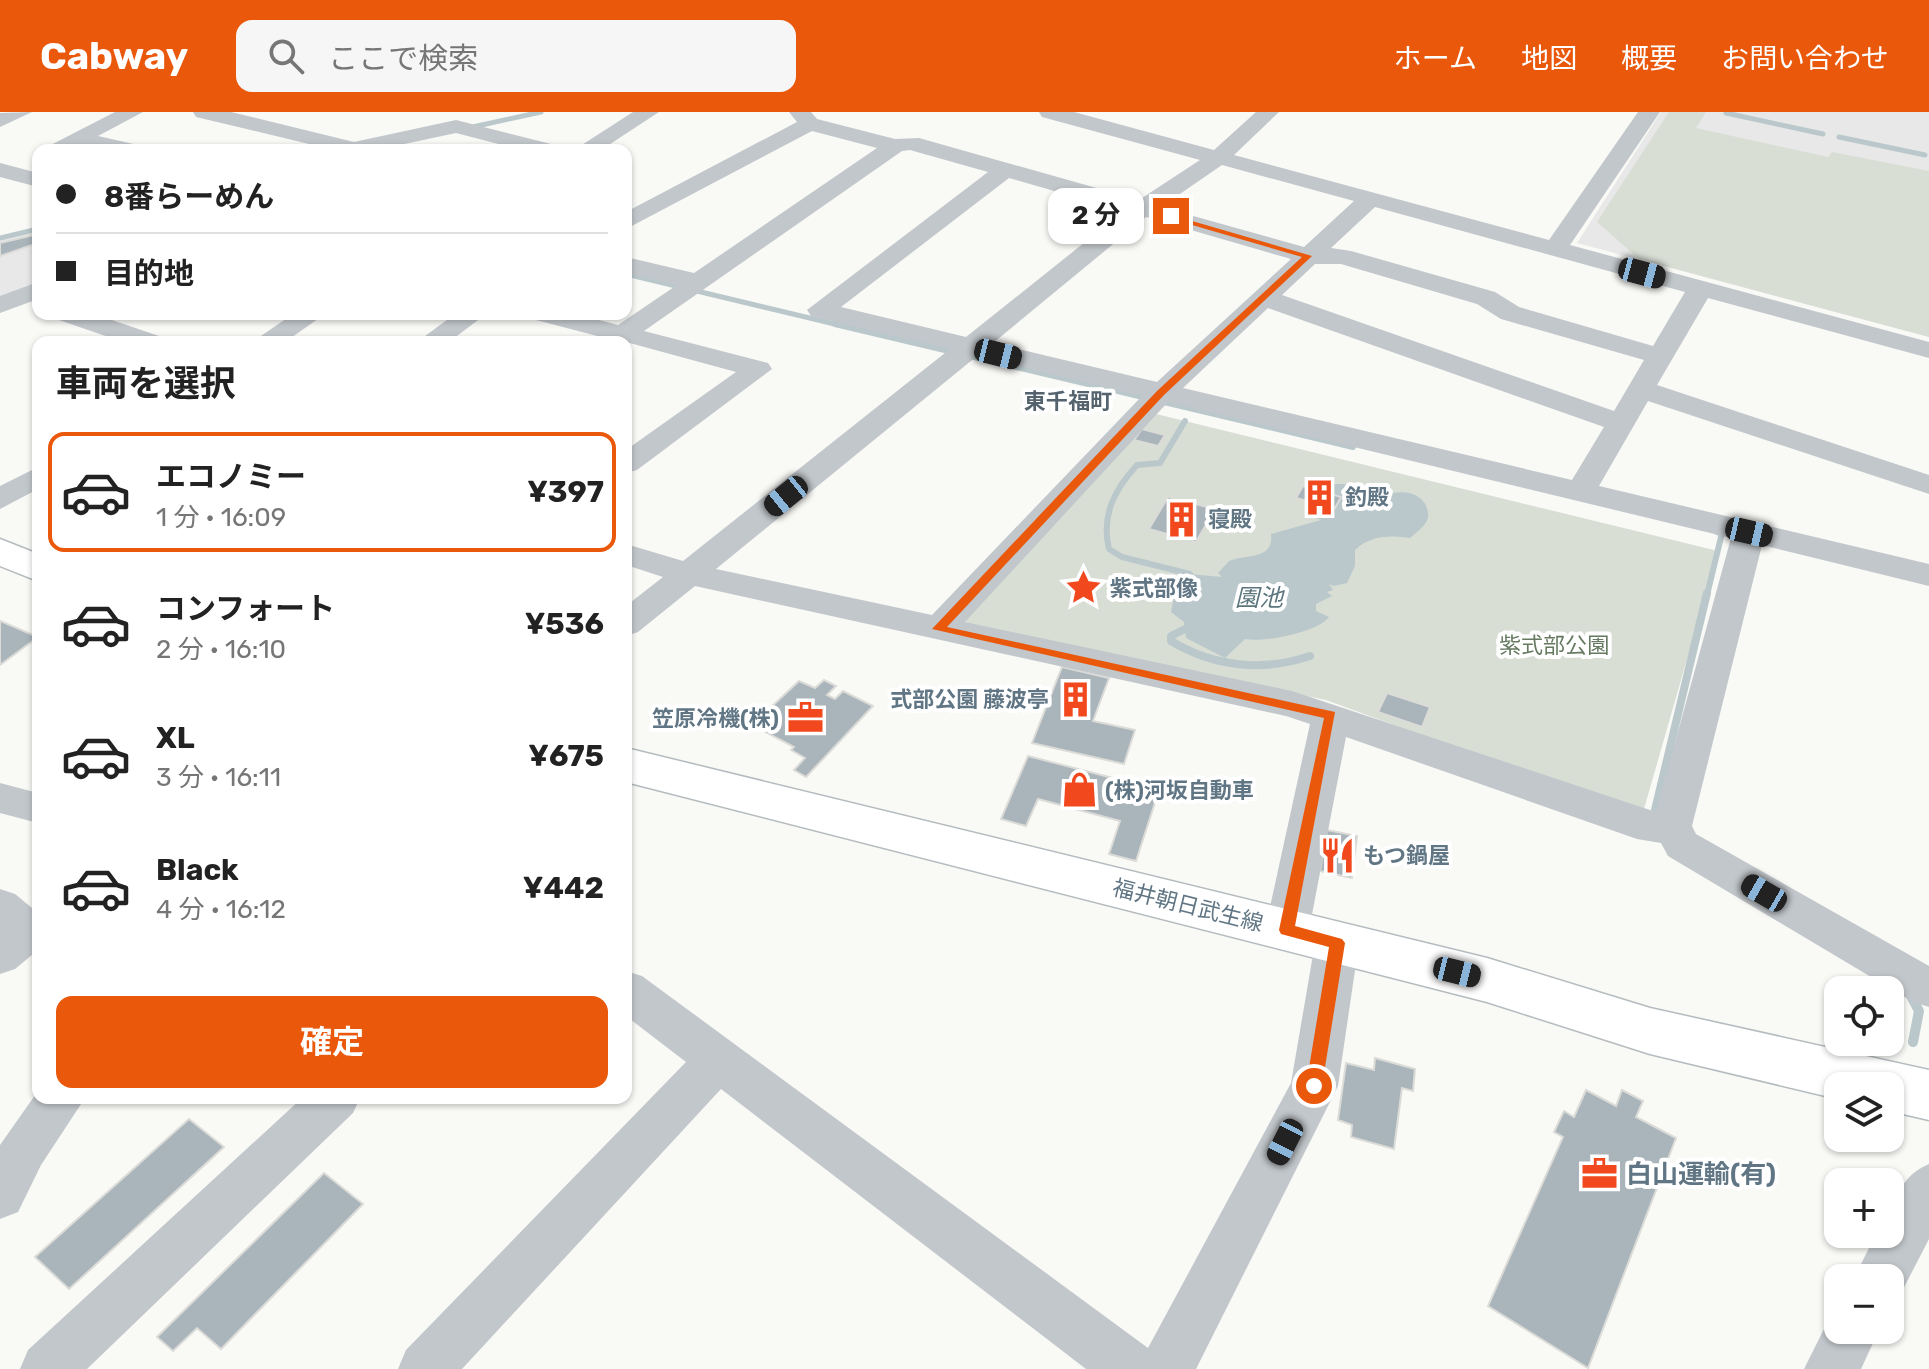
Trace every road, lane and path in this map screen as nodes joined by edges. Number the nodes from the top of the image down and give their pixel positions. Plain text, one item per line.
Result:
1 (21, 112) edge
2 (132, 112) edge
3 (204, 112) edge
4 (648, 112) edge
5 (1050, 112) edge
6 (1268, 112) edge
7 (1649, 112) edge
8 (804, 118) edge
9 (0, 121) edge
10 (77, 138) junction
11 (64, 144) edge
12 (104, 144) edge
13 (329, 144) edge
14 (372, 144) edge
15 (524, 144) edge
16 (595, 144) edge
17 (895, 146) junction
18 (1218, 158) junction
19 (32, 159) edge
20 (1005, 170) junction
21 (3, 171) edge
22 (32, 178) edge
23 (1370, 199) junction
24 (1143, 208) junction
25 (632, 218) edge
26 (1555, 249) junction
27 (1308, 256) junction
28 (632, 266) edge
29 (699, 282) junction
30 (1700, 289) junction
31 (1265, 298) junction
32 (85, 320) edge
33 (302, 320) edge
34 (464, 320) edge
35 (563, 320) edge
36 (132, 336) edge
37 (276, 336) edge
38 (440, 336) edge
39 (611, 336) edge
40 (620, 336) edge
41 (632, 341) edge
42 (971, 348) junction
43 (1929, 350) edge
44 (1659, 356) junction
45 (1640, 389) junction
46 (1161, 393) junction
47 (1620, 423) junction
48 (632, 460) edge
49 (32, 480) edge
50 (1929, 485) edge
51 (1581, 491) junction
52 (0, 499) edge
53 (1749, 532) junction
54 (0, 551) edge
55 (632, 556) edge
56 (32, 566) edge
57 (689, 574) junction
58 (1929, 575) edge
59 (632, 619) edge
60 (938, 629) junction
61 (1331, 715) junction
62 (632, 766) edge
63 (0, 798) edge
64 (32, 806) edge
65 (1672, 827) junction
66 (1287, 930) junction
67 (1337, 943) junction
68 (1929, 988) edge
69 (632, 995) edge
70 (718, 1060) junction
71 (1828, 1072) edge
72 (1904, 1089) edge
73 (1929, 1095) edge
74 (57, 1104) edge
75 (330, 1104) edge
76 (1929, 1188) edge
77 (0, 1195) edge
78 (1888, 1264) edge
79 (1844, 1344) edge
80 (47, 1369) edge
81 (425, 1369) edge
82 (1131, 1369) edge
83 (1167, 1369) edge
84 (1831, 1369) edge

1 - 9 street
2 - 10 street
3 - 13 street
4 - 16 street
5 - 18 street
6 - 18 street
7 - 26 street
8 - 17 street
8 - 25 street
10 - 11 street
10 - 12 street
14 - 15 street
17 - 20 street
17 - 29 street
18 - 23 street
18 - 24 street
19 - 21 street
20 - 24 street
20 - 42 street
21 - 22 street
23 - 26 street
23 - 27 street
24 - 27 street
24 - 42 street
26 - 30 street
27 - 31 street
27 - 44 street
28 - 29 street
29 - 40 street
30 - 43 street
30 - 44 street
31 - 46 street
31 - 47 street
32 - 36 street
33 - 37 street
34 - 38 street
35 - 39 street
41 - 48 street
42 - 46 street
42 - 57 street
44 - 45 street
45 - 47 street
45 - 50 street
46 - 51 street
46 - 60 street
47 - 51 street
49 - 52 street
51 - 53 street
53 - 58 street
53 - 65 street
54 - 56 main road
55 - 57 street
57 - 59 street
57 - 60 street
60 - 61 street
61 - 65 street
61 - 66 street
62 - 66 main road, 福井朝日武生線
63 - 64 street
65 - 68 street
66 - 67 main road, 福井朝日武生線
67 - 71 main road, 福井朝日武生線
67 - 83 street
69 - 70 street
70 - 81 street
70 - 82 street
72 - 73 main road, 福井朝日武生線
74 - 77 street
75 - 80 street
76 - 78 street
79 - 84 street

